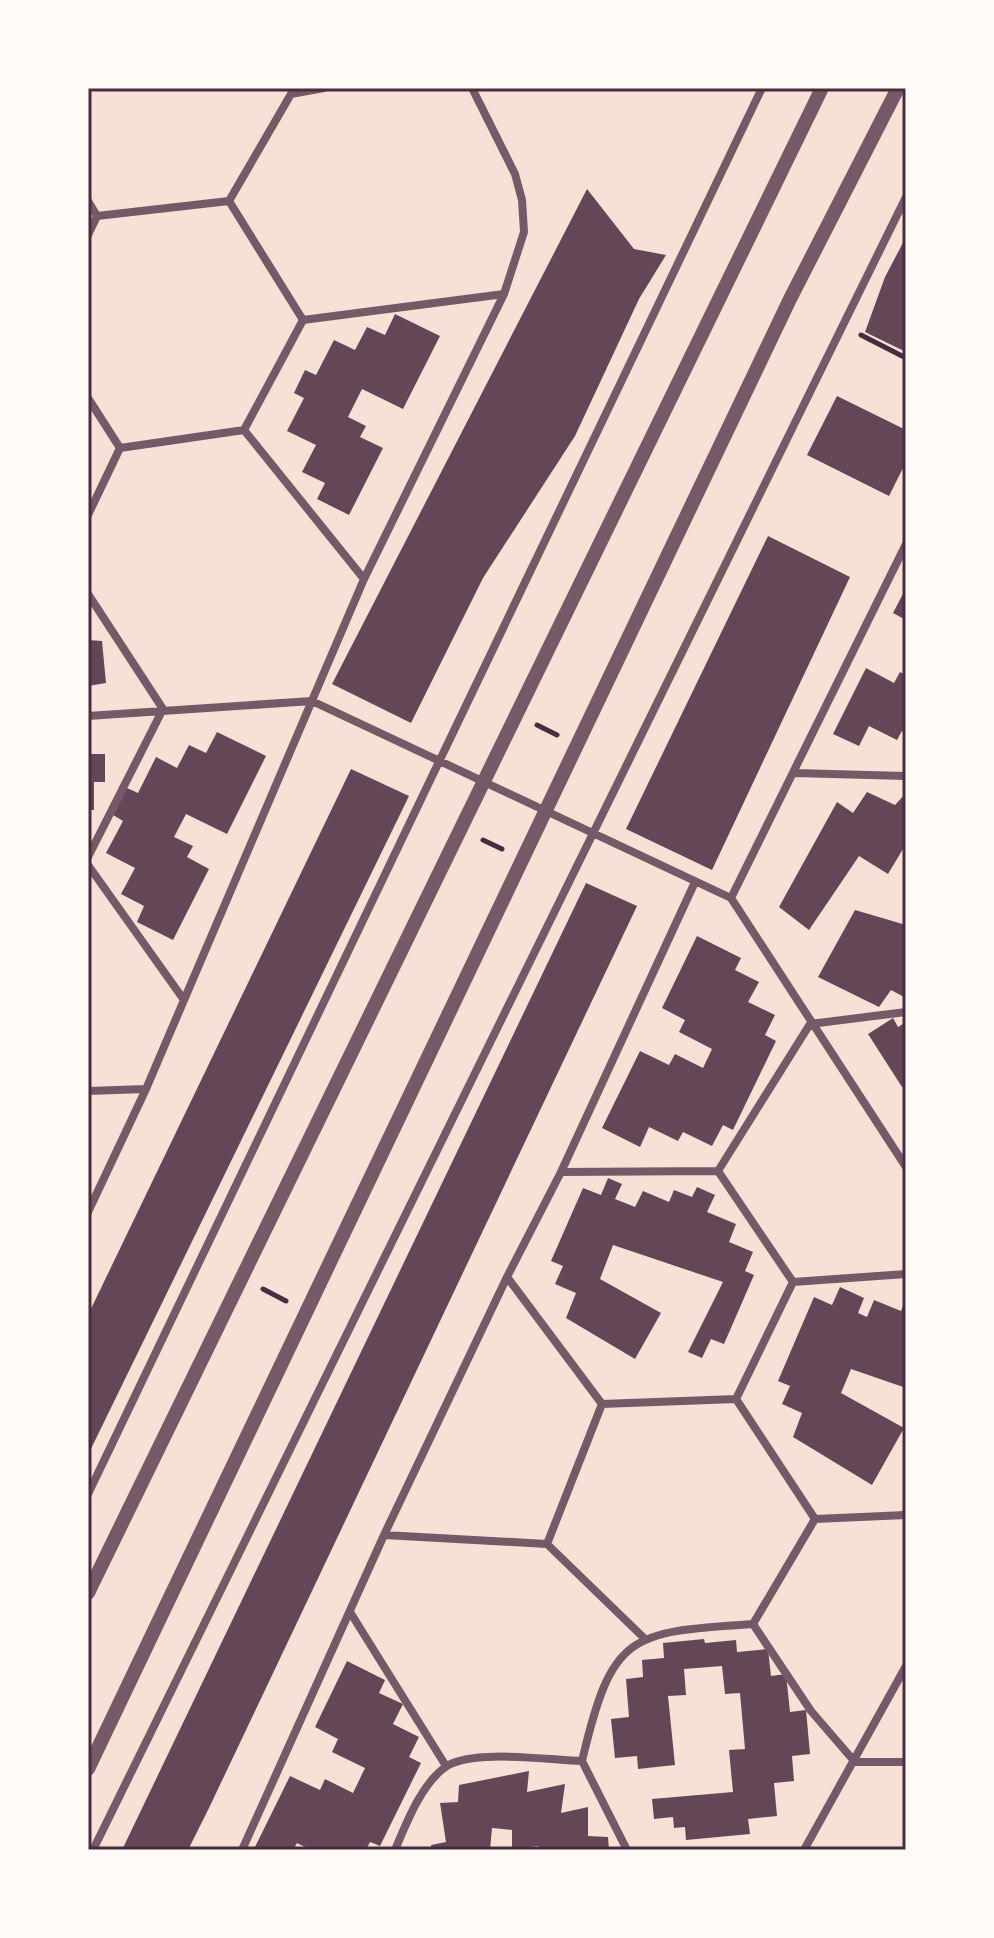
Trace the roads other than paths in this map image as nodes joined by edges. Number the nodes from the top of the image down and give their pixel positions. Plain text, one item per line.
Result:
1 (324, 88) edge
2 (472, 88) edge
3 (762, 88) edge
4 (822, 88) edge
5 (898, 88) edge
6 (289, 91) edge
7 (906, 197) edge
8 (88, 201) edge
9 (229, 201) junction
10 (97, 216) junction
11 (88, 235) edge
12 (504, 294) junction
13 (303, 320) junction
14 (88, 398) edge
15 (244, 430) junction
16 (120, 448) junction
17 (88, 515) edge
18 (906, 544) edge
19 (364, 579) junction
20 (88, 594) edge
21 (312, 701) junction
22 (163, 709) junction
23 (88, 716) edge
24 (439, 762) junction
25 (794, 773) junction
26 (906, 776) edge
27 (482, 782) junction
28 (545, 811) junction
29 (592, 833) junction
30 (88, 857) edge
31 (88, 865) edge
32 (695, 882) junction
33 (731, 898) junction
34 (184, 1000) junction
35 (906, 1012) edge
36 (810, 1024) junction
37 (146, 1089) junction
38 (88, 1091) edge
39 (906, 1167) edge
40 (718, 1171) junction
41 (561, 1172) junction
42 (88, 1212) edge
43 (906, 1274) edge
44 (507, 1277) junction
45 (793, 1282) junction
46 (736, 1399) junction
47 (602, 1404) junction
48 (88, 1494) edge
49 (906, 1515) edge
50 (815, 1519) junction
51 (384, 1535) junction
52 (547, 1544) junction
53 (88, 1593) edge
54 (350, 1612) junction
55 (753, 1624) junction
56 (644, 1638) junction
57 (906, 1666) edge
58 (582, 1761) junction
59 (855, 1762) junction
60 (906, 1762) edge
61 (446, 1766) junction
62 (88, 1769) edge
63 (91, 1849) edge
64 (242, 1850) edge
65 (395, 1850) edge
66 (627, 1850) edge
67 (804, 1850) edge

1 - 6 street
2 - 12 street
3 - 24 street
4 - 27 street
5 - 28 street
6 - 9 street
7 - 29 street
8 - 10 street
9 - 10 street
9 - 13 street
10 - 11 street
12 - 13 street
12 - 19 street
13 - 15 street
14 - 16 street
15 - 16 street
15 - 19 street
16 - 17 street
18 - 25 street
19 - 21 street
20 - 22 street
21 - 22 street
21 - 24 street
21 - 34 street
22 - 23 street
22 - 30 street
24 - 27 street
24 - 48 street
25 - 26 street
25 - 33 street
27 - 28 street
27 - 53 street
28 - 29 street
28 - 62 street
29 - 32 street
29 - 63 street
31 - 34 street
32 - 33 street
32 - 41 street
33 - 36 street
34 - 37 street
35 - 36 street
36 - 39 street
36 - 40 street
37 - 38 street
37 - 42 street
40 - 41 street
40 - 45 street
41 - 44 street
43 - 45 street
44 - 47 street
44 - 51 street
45 - 46 street
46 - 47 street
46 - 50 street
47 - 52 street
49 - 50 street
50 - 55 street
51 - 52 street
51 - 54 street
52 - 56 street
54 - 61 street
54 - 64 street
55 - 56 street
55 - 59 street
56 - 58 street
57 - 59 street
58 - 61 street
58 - 66 street
59 - 60 street
59 - 67 street
61 - 65 street

